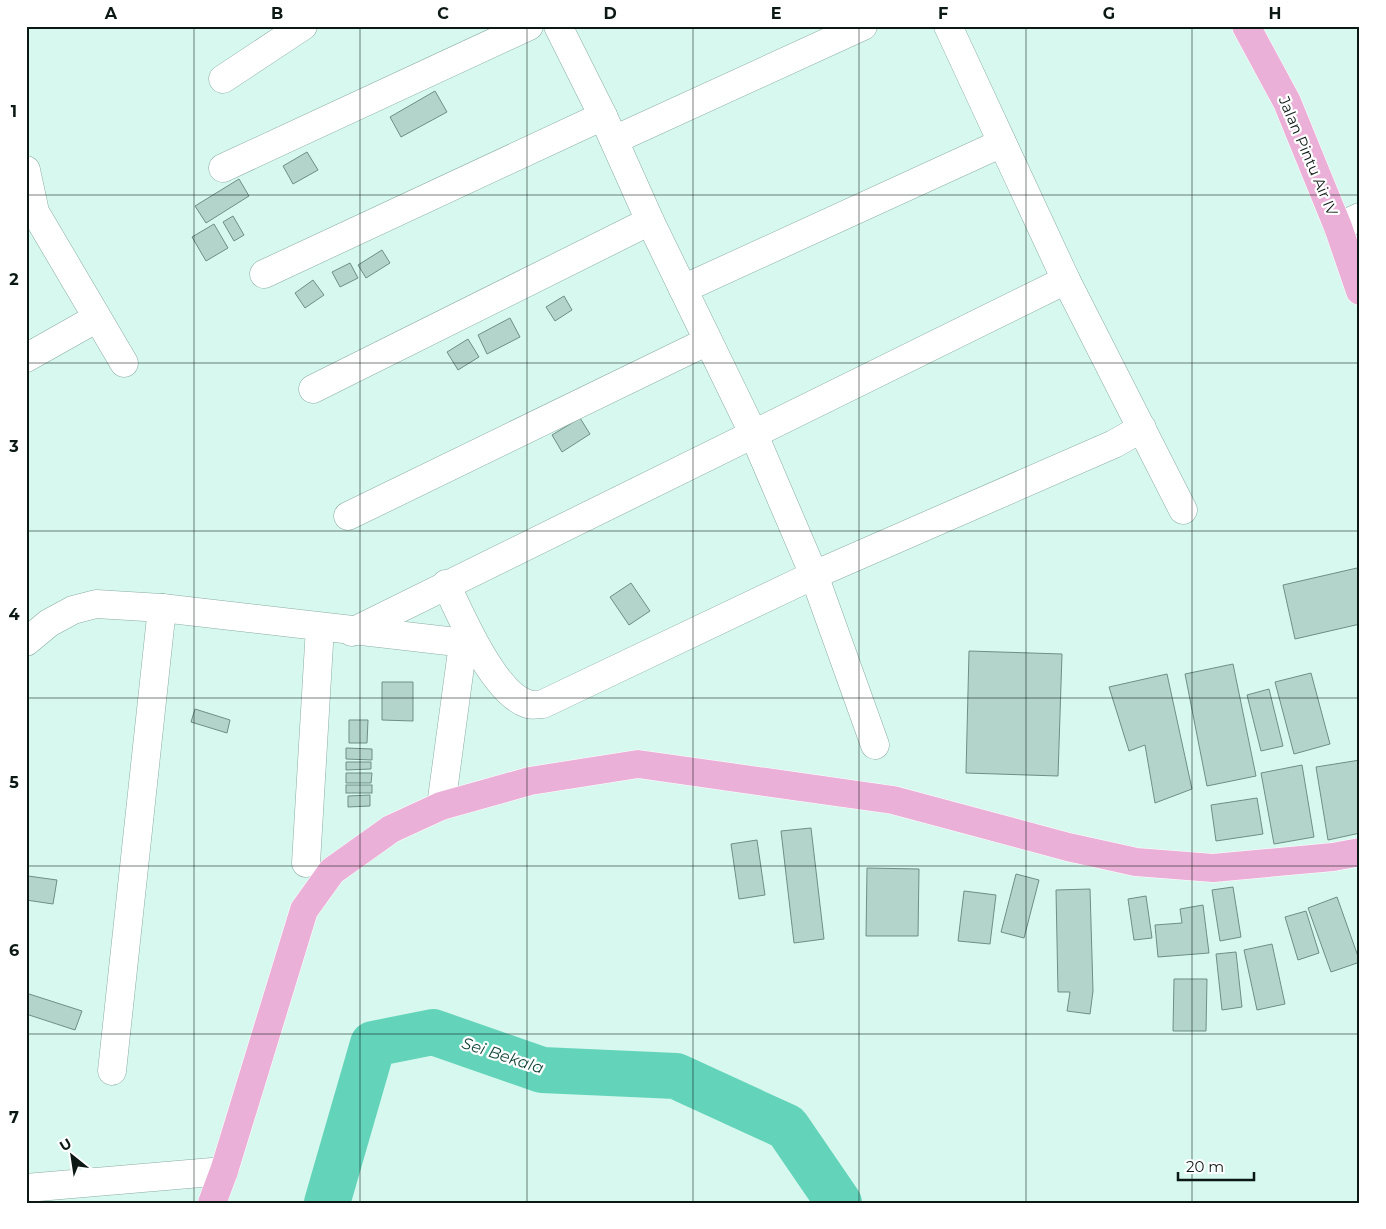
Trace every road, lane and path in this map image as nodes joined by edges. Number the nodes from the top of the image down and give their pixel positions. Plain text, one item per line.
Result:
1 (303, 26) edge
2 (529, 26) edge
3 (558, 26) edge
4 (863, 26) edge
5 (948, 26) edge
6 (1246, 26) edge
7 (223, 79) dead end
8 (603, 116) junction
9 (614, 140) junction
10 (1002, 143) junction
11 (223, 168) dead end
12 (26, 170) edge
13 (31, 215) edge
14 (650, 221) junction
15 (1349, 222) edge
16 (264, 274) dead end
17 (1066, 280) junction
18 (683, 289) junction
19 (1360, 291) edge
20 (97, 318) junction
21 (708, 341) junction
22 (26, 358) edge
23 (124, 363) dead end
24 (313, 389) dead end
25 (1142, 428) junction
26 (754, 435) junction
27 (1183, 510) dead end
28 (348, 516) dead end
29 (814, 575) junction
30 (446, 584) junction
31 (162, 608) junction
32 (320, 628) junction
33 (352, 632) junction
34 (26, 642) edge
35 (469, 644) junction
36 (875, 745) dead end
37 (441, 806) junction
38 (1360, 852) edge
39 (306, 863) dead end
40 (112, 1071) dead end
41 (224, 1171) junction
42 (26, 1188) edge
43 (212, 1203) edge

1 - 7 street
2 - 11 street
3 - 8 street
4 - 9 street
5 - 10 street
6 - 15 main road, Jalan Pintu Air IV
8 - 9 street
8 - 16 street
9 - 14 street
10 - 17 street
10 - 18 street
12 - 13 street
13 - 20 street
14 - 18 street
14 - 24 street
15 - 19 main road, Jalan Pintu Air IV
17 - 25 street
17 - 26 street
18 - 21 street
20 - 22 street
20 - 23 street
21 - 26 street
21 - 28 street
25 - 27 street
25 - 29 street
26 - 29 street
26 - 30 street
29 - 35 street
29 - 36 street
30 - 33 street
30 - 35 street
31 - 32 street
31 - 34 street
31 - 40 street
32 - 33 street
32 - 39 street
33 - 35 street
35 - 37 street
37 - 38 main road
37 - 41 main road
41 - 42 street
41 - 43 main road

